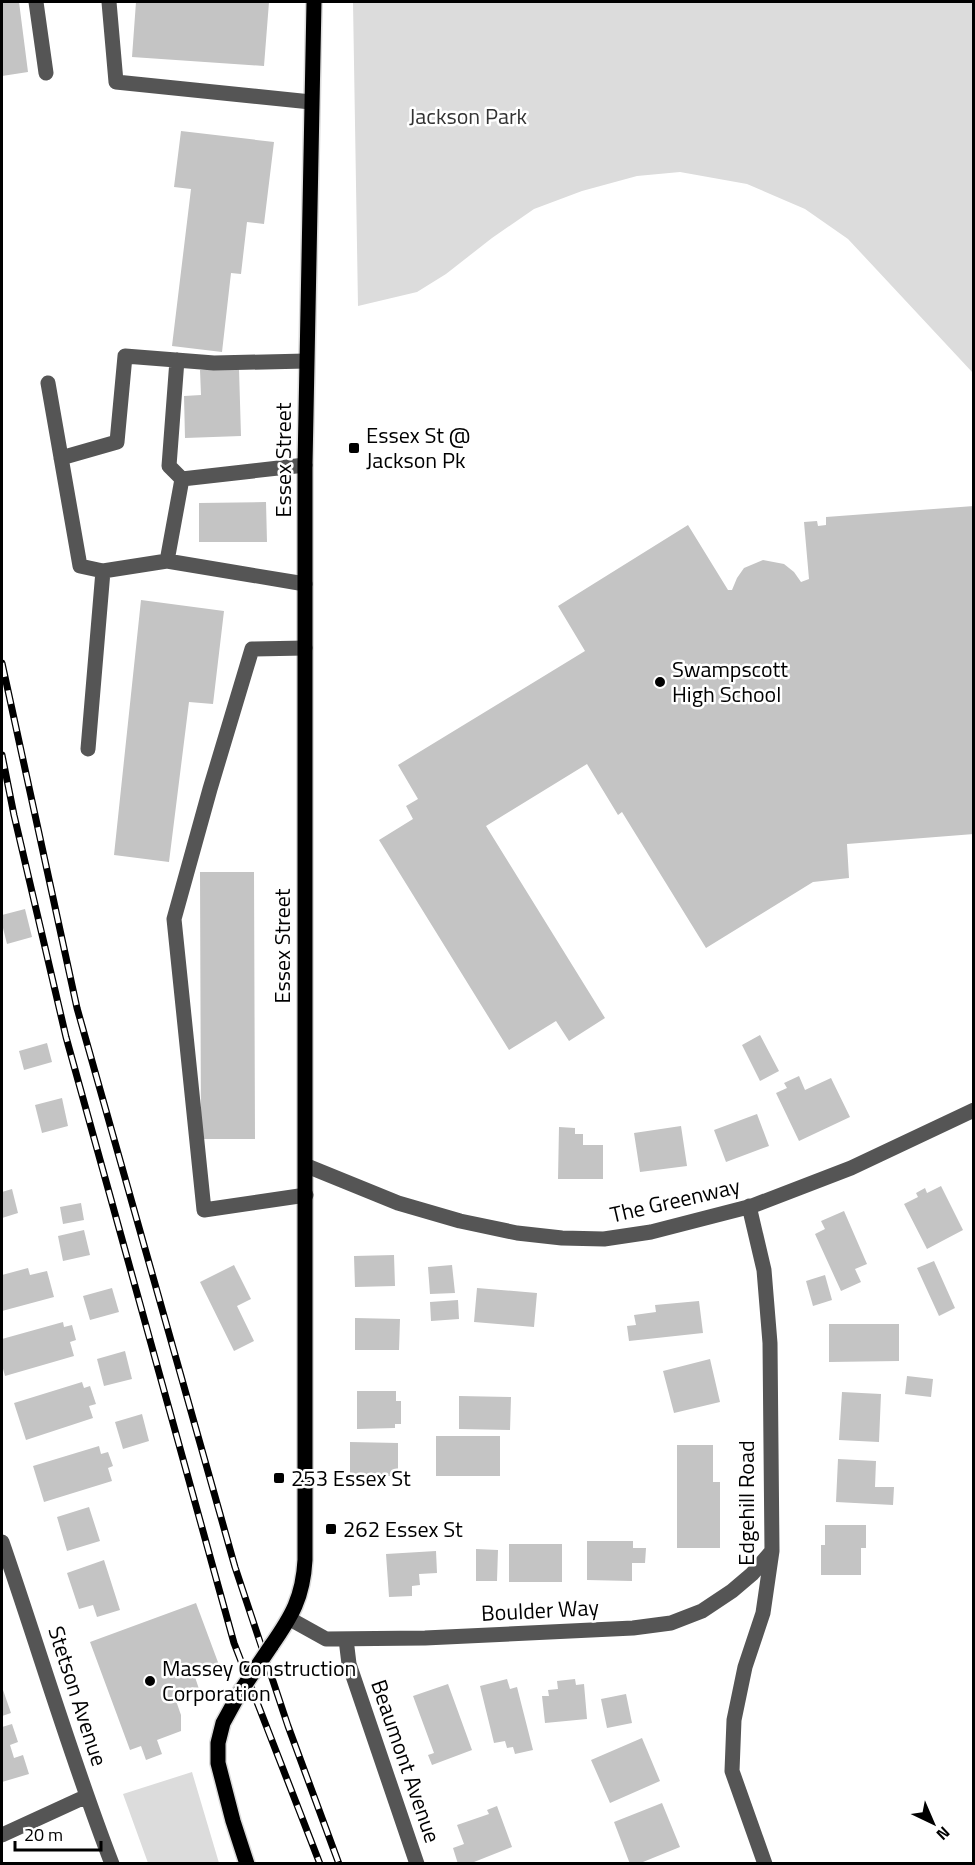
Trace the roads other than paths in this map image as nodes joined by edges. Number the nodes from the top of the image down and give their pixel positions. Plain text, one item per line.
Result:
1 (36, 2) edge
2 (109, 2) edge
3 (314, 2) edge
4 (46, 73) dead end
5 (311, 102) junction
6 (177, 360) junction
7 (306, 361) junction
8 (48, 383) dead end
9 (61, 458) junction
10 (305, 465) junction
11 (182, 479) junction
12 (167, 561) junction
13 (104, 571) junction
14 (305, 584) junction
15 (305, 648) junction
16 (88, 749) dead end
17 (974, 1110) edge
18 (307, 1166) junction
19 (306, 1195) junction
20 (749, 1206) junction
21 (2, 1542) edge
22 (772, 1551) junction
23 (290, 1619) junction
24 (346, 1639) junction
25 (87, 1796) junction
26 (2, 1835) edge
27 (112, 1863) edge
28 (247, 1863) edge
29 (417, 1863) edge
30 (765, 1863) edge

1 - 4 street
2 - 5 street
3 - 5 main road, Essex Street
5 - 7 main road, Essex Street
6 - 7 street
6 - 9 street
6 - 11 street
7 - 10 main road, Essex Street
8 - 9 street
9 - 13 street
10 - 11 street
10 - 14 main road, Essex Street
11 - 12 street
12 - 13 street
12 - 14 street
13 - 16 street
14 - 15 main road, Essex Street
15 - 18 main road, Essex Street
15 - 19 street
17 - 20 street, The Greenway
18 - 19 main road, Essex Street
18 - 20 street, The Greenway
19 - 23 main road, Essex Street
20 - 22 street, Edgehill Road
21 - 25 street, Stetson Avenue
22 - 24 street, Boulder Way
22 - 30 street, Edgehill Road
23 - 24 street, Boulder Way
23 - 28 main road, Essex Street, bridge
24 - 29 street, Beaumont Avenue
25 - 26 street
25 - 27 street, Stetson Avenue

